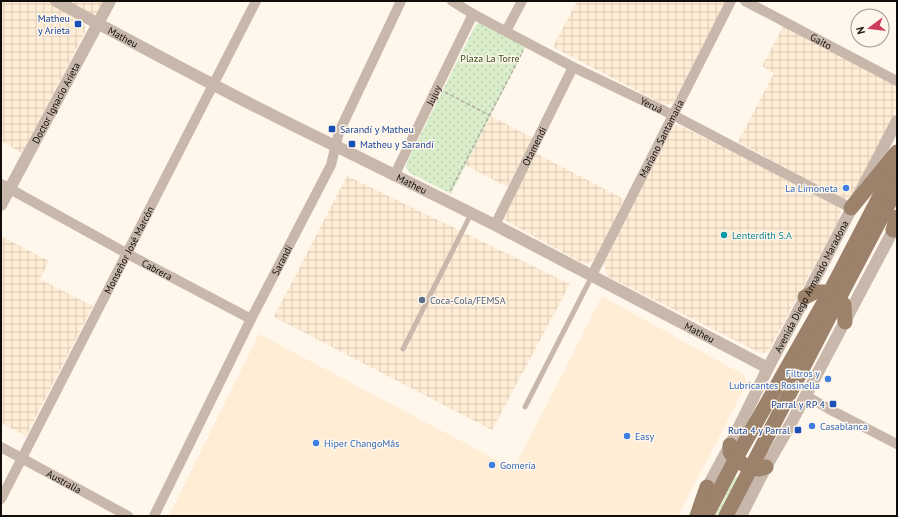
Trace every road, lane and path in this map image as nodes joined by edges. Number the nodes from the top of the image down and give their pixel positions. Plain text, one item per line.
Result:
1 (56, 1) edge
2 (110, 1) edge
3 (256, 1) edge
4 (401, 1) edge
5 (452, 1) edge
6 (522, 1) edge
7 (731, 1) edge
8 (745, 1) edge
9 (473, 14) junction
10 (99, 24) junction
11 (506, 31) junction
12 (525, 45) dead end
13 (573, 67) junction
14 (897, 81) edge
15 (213, 85) junction
16 (443, 91) dead end
17 (489, 115) junction
18 (673, 115) junction
19 (897, 121) edge
20 (335, 147) junction
21 (897, 152) edge
22 (897, 163) edge
23 (394, 176) junction
24 (5, 187) edge
25 (897, 188) edge
26 (449, 193) dead end
27 (1, 205) edge
28 (851, 208) junction
29 (472, 213) junction
30 (495, 225) junction
31 (896, 226) edge
32 (126, 253) junction
33 (592, 276) junction
34 (834, 295) junction
35 (805, 297) junction
36 (251, 319) junction
37 (844, 322) junction
38 (403, 349) dead end
39 (768, 368) junction
40 (805, 395) junction
41 (525, 407) dead end
42 (897, 444) edge
43 (730, 445) junction
44 (1, 447) edge
45 (22, 458) junction
46 (736, 460) junction
47 (766, 467) junction
48 (750, 468) junction
49 (707, 487) junction
50 (1, 499) edge
51 (128, 516) edge
52 (154, 516) edge
53 (692, 516) edge
54 (697, 516) edge
55 (706, 516) edge
56 (726, 516) edge
57 (741, 516) edge

1 - 10 street, Matheu
2 - 10 street, Doctor Ignacio Arieta
3 - 15 street, Monseñor José Marcón
4 - 20 street, Sarandí
5 - 9 street, Yeruá
6 - 11 street
7 - 18 street, Mariano Santamaria
8 - 14 street, Gaito
9 - 11 street, Yeruá
9 - 23 street, Jujuy
10 - 15 street, Matheu
10 - 24 street, Doctor Ignacio Arieta
11 - 13 street, Yeruá
12 - 17 path
13 - 18 street, Yeruá
13 - 30 street, Otamendi
15 - 20 street, Matheu
15 - 32 street, Monseñor José Marcón
16 - 17 path
17 - 26 path
18 - 28 street, Yeruá
18 - 33 street, Mariano Santamaria
19 - 28 street, Avenida Diego Armando Maradona
20 - 23 street, Matheu
20 - 36 street, Sarandí
21 - 28 main road
22 - 34 main road, Avenida Diego Armando Maradona
23 - 29 street, Matheu
24 - 27 street, Doctor Ignacio Arieta
24 - 32 street, Cabrera
25 - 34 main road, Avenida Diego Armando Maradona
28 - 35 street, Avenida Diego Armando Maradona
29 - 30 street, Matheu
29 - 38 lane
30 - 33 street, Matheu
31 - 37 street
32 - 36 street, Cabrera
32 - 45 street, Monseñor José Marcón
33 - 39 street, Matheu
33 - 41 lane
34 - 35 main road
34 - 37 main road
34 - 46 main road, Avenida Diego Armando Maradona
34 - 48 main road, Avenida Diego Armando Maradona
35 - 39 street, Avenida Diego Armando Maradona
36 - 52 street, Sarandí
37 - 40 street
39 - 43 street, Avenida Diego Armando Maradona
40 - 42 street
40 - 47 street
43 - 46 main road
43 - 49 street, Avenida Diego Armando Maradona
44 - 45 street, Australia
45 - 50 street, Monseñor José Marcón
45 - 51 street, Australia
46 - 48 main road
46 - 55 main road, Avenida Diego Armando Maradona
47 - 48 main road
47 - 57 street
48 - 56 main road, Avenida Diego Armando Maradona
49 - 53 street, Avenida Diego Armando Maradona
49 - 54 main road

